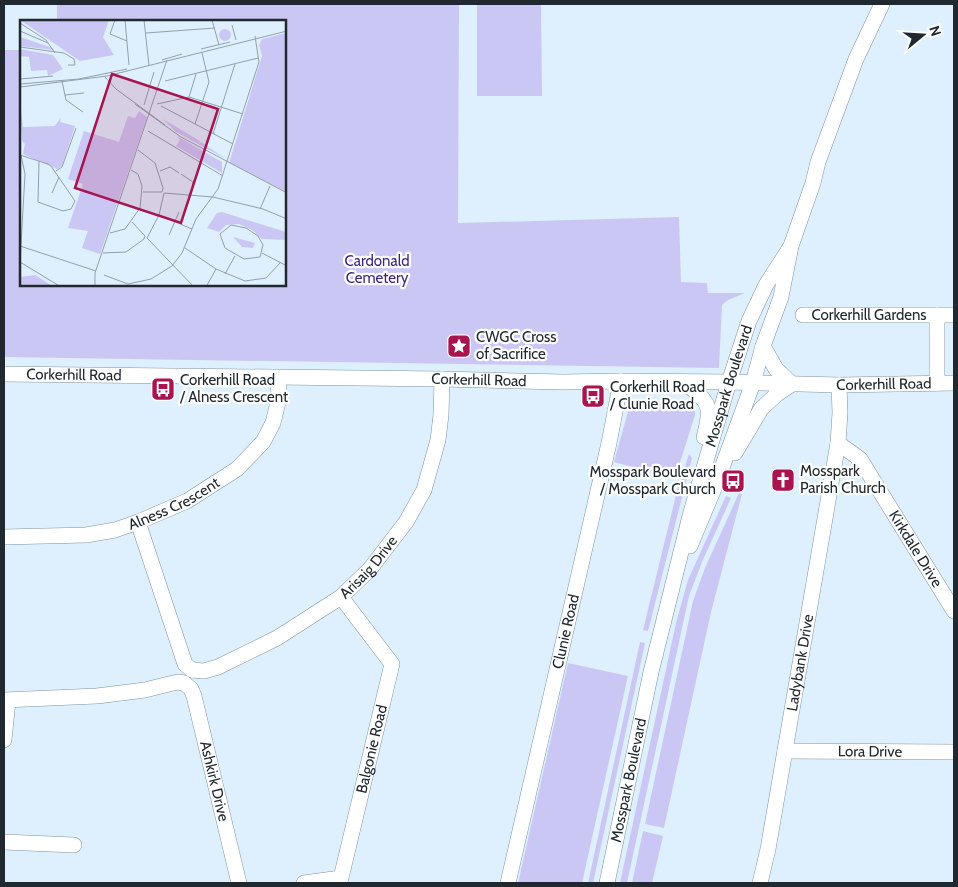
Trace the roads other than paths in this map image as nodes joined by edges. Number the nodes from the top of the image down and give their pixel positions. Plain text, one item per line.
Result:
1 (882, 4) edge
2 (791, 246) junction
3 (803, 315) dead end
4 (937, 315) junction
5 (954, 315) edge
6 (763, 346) junction
7 (4, 374) edge
8 (278, 378) junction
9 (442, 380) junction
10 (621, 381) junction
11 (684, 382) junction
12 (729, 382) junction
13 (753, 383) junction
14 (937, 383) junction
15 (954, 383) edge
16 (792, 384) junction
17 (839, 385) junction
18 (838, 443) junction
19 (716, 484) junction
20 (691, 512) junction
21 (138, 522) junction
22 (4, 537) edge
23 (671, 590) junction
24 (342, 597) junction
25 (954, 611) edge
26 (192, 670) junction
27 (184, 684) junction
28 (6, 700) edge
29 (4, 740) edge
30 (785, 751) junction
31 (954, 752) edge
32 (4, 842) edge
33 (74, 845) dead end
34 (239, 883) edge
35 (304, 883) edge
36 (508, 883) edge
37 (607, 883) edge
38 (760, 883) edge

1 - 2 street, Mosspark Boulevard
2 - 6 street, Mosspark Boulevard
2 - 12 street, Mosspark Boulevard
3 - 4 street, Corkerhill Gardens
4 - 5 street, Corkerhill Gardens
4 - 14 street, Corkerhill Gardens
6 - 13 street, Mosspark Boulevard
6 - 16 street
7 - 8 street, Corkerhill Road
8 - 9 street, Corkerhill Road
8 - 21 street, Alness Crescent
9 - 10 street, Corkerhill Road
9 - 24 street, Arisaig Drive
10 - 11 street, Corkerhill Road
10 - 36 street, Clunie Road
11 - 12 street, Corkerhill Road
11 - 20 street
12 - 13 street, Corkerhill Road
12 - 20 street, Mosspark Boulevard
13 - 16 street, Corkerhill Road
13 - 19 street, Mosspark Boulevard
14 - 15 street, Corkerhill Road
14 - 17 street, Corkerhill Road
16 - 17 street, Corkerhill Road
16 - 19 street
17 - 18 street
18 - 25 street, Kirkdale Drive
18 - 30 street, Ladybank Drive
19 - 23 street, Mosspark Boulevard
20 - 23 street, Mosspark Boulevard
21 - 22 street, Alness Crescent
21 - 26 street
23 - 37 street, Mosspark Boulevard
24 - 26 street, Arisaig Drive
24 - 35 street, Balgonie Road
26 - 27 street
27 - 28 street
27 - 34 street, Ashkirk Drive
28 - 29 street
30 - 31 street, Lora Drive
30 - 38 street, Ladybank Drive
32 - 33 street

